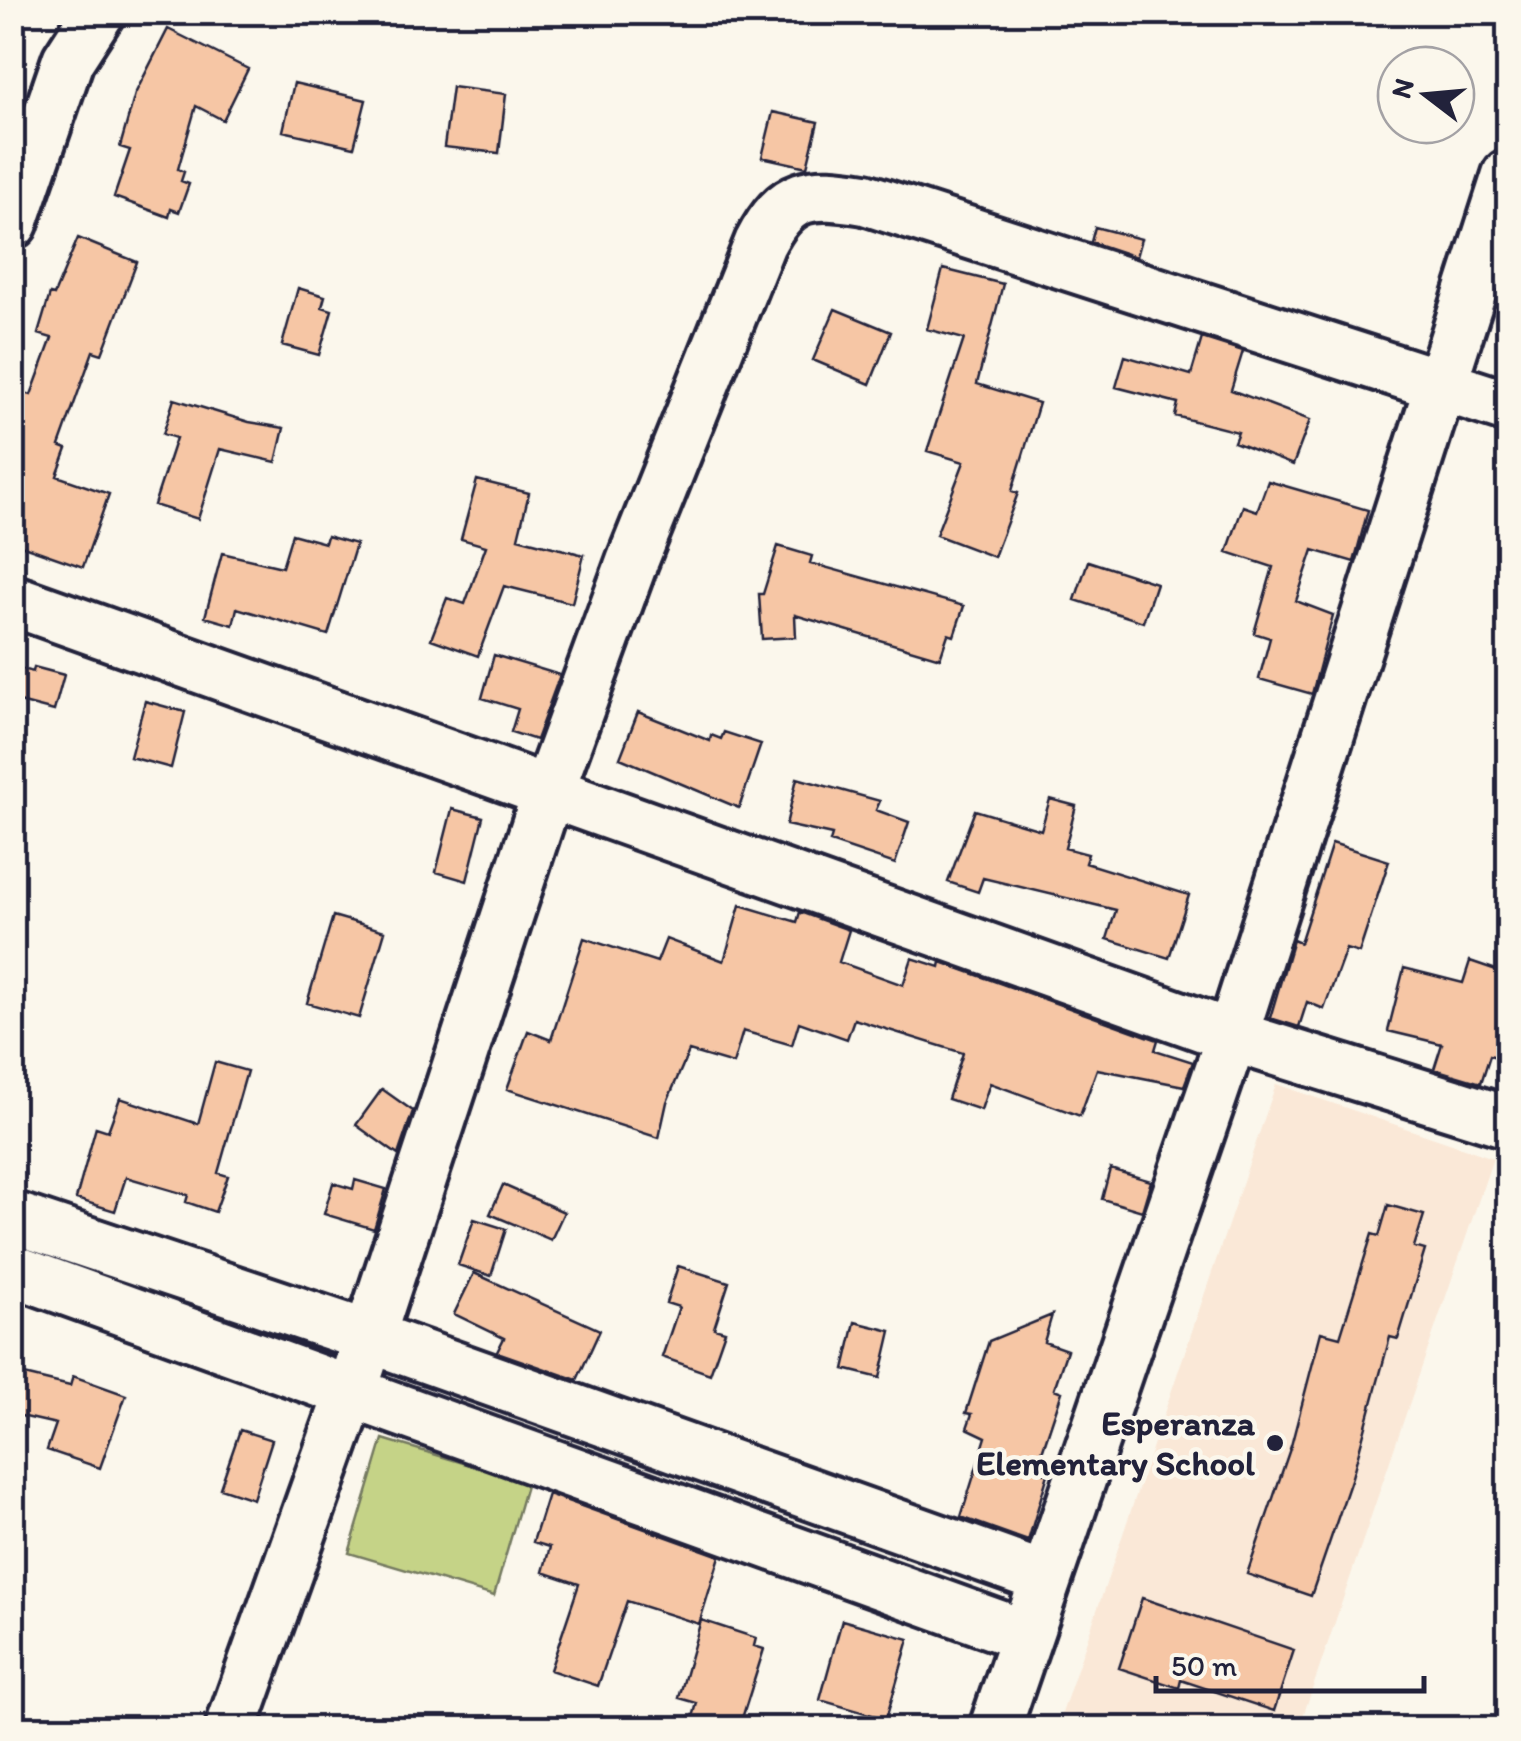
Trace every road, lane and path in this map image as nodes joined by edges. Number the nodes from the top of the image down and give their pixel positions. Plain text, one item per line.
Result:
1 (99, 12) edge
2 (1508, 174) edge
3 (12, 222) edge
4 (1440, 385) junction
5 (1508, 407) edge
6 (12, 600) edge
7 (548, 792) junction
8 (1232, 1036) junction
9 (1508, 1122) edge
10 (12, 1216) edge
11 (12, 1270) edge
12 (366, 1336) junction
13 (352, 1389) junction
14 (1046, 1578) junction
15 (1026, 1636) junction
16 (231, 1728) edge
17 (995, 1728) edge

1 - 3 street
2 - 4 street
4 - 5 street
4 - 7 street
4 - 8 street
6 - 7 street
7 - 8 street
7 - 12 street
8 - 9 street
8 - 14 street
10 - 12 street
11 - 13 street
12 - 13 street
12 - 14 street
13 - 15 street
13 - 16 street
14 - 15 street
15 - 17 street

